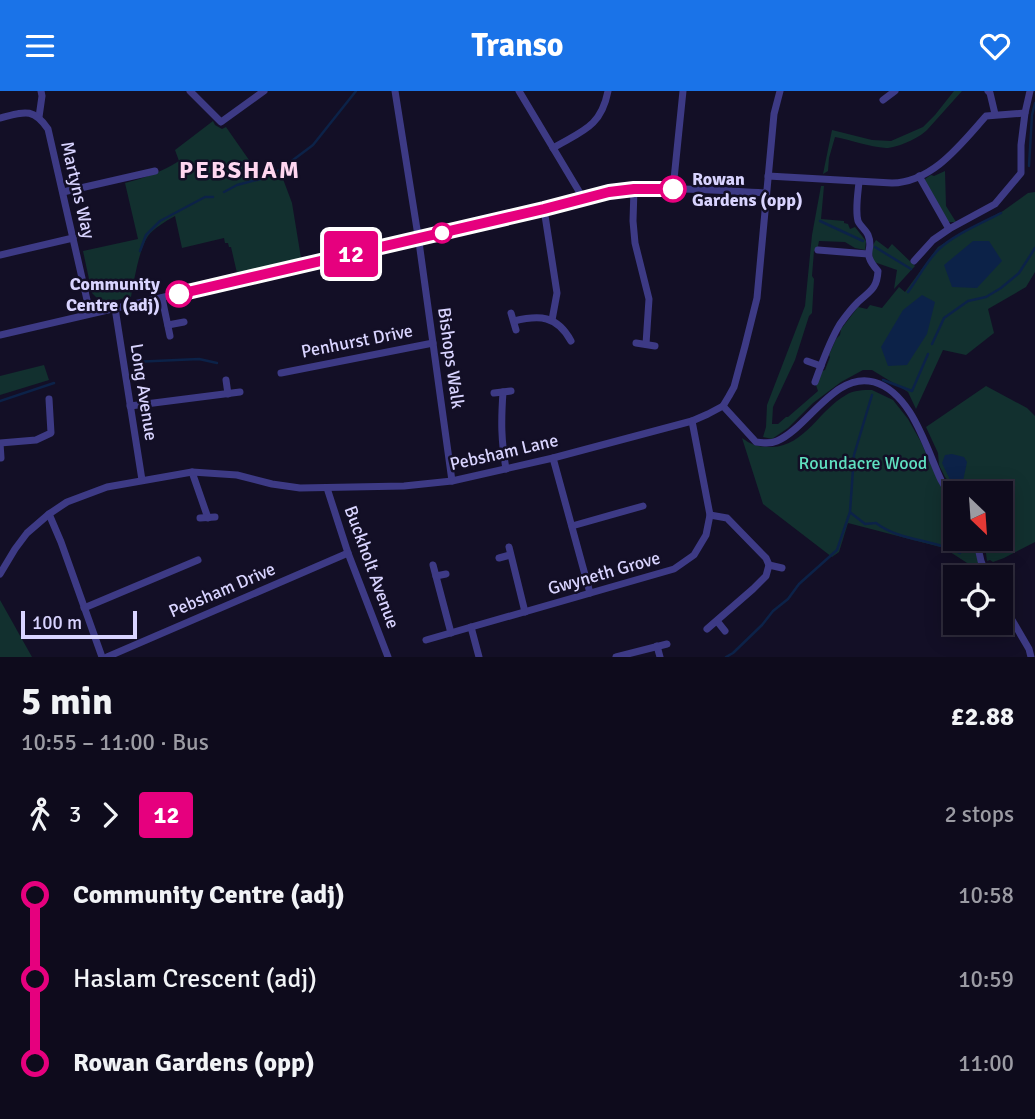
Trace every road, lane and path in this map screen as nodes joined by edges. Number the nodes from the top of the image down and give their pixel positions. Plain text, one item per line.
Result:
1 (41, 91) edge
2 (190, 91) edge
3 (264, 91) edge
4 (395, 91) edge
5 (519, 91) edge
6 (608, 91) edge
7 (683, 91) edge
8 (780, 91) edge
9 (988, 91) edge
10 (1030, 91) edge
11 (893, 93) edge
12 (883, 100) dead end
13 (898, 102) dead end
14 (1025, 113) junction
15 (995, 114) junction
16 (39, 117) junction
17 (0, 118) edge
18 (553, 148) junction
19 (143, 165) dead end
20 (155, 171) dead end
21 (145, 173) junction
22 (768, 176) junction
23 (919, 176) junction
24 (859, 181) junction
25 (634, 189) junction
26 (673, 189) junction
27 (63, 192) junction
28 (766, 193) junction
29 (583, 198) junction
30 (544, 209) junction
31 (949, 229) junction
32 (73, 237) junction
33 (418, 239) junction
34 (818, 250) dead end
35 (867, 254) junction
36 (0, 255) edge
37 (914, 261) dead end
38 (162, 298) junction
39 (115, 308) junction
40 (90, 313) junction
41 (552, 320) junction
42 (514, 321) dead end
43 (184, 322) dead end
44 (168, 325) junction
45 (577, 328) dead end
46 (0, 335) edge
47 (170, 335) dead end
48 (433, 343) junction
49 (636, 343) dead end
50 (646, 344) junction
51 (655, 346) dead end
52 (807, 361) dead end
53 (821, 366) junction
54 (226, 380) dead end
55 (289, 381) dead end
56 (815, 381) dead end
57 (240, 392) dead end
58 (494, 393) dead end
59 (228, 394) junction
60 (49, 399) dead end
61 (723, 405) junction
62 (130, 406) junction
63 (692, 421) junction
64 (1, 458) edge
65 (553, 458) junction
66 (506, 469) junction
67 (192, 472) junction
68 (142, 480) junction
69 (452, 481) junction
70 (943, 485) edge
71 (327, 488) junction
72 (638, 510) dead end
73 (49, 514) junction
74 (710, 515) junction
75 (208, 518) dead end
76 (572, 526) junction
77 (348, 553) junction
78 (499, 558) dead end
79 (198, 560) dead end
80 (433, 565) dead end
81 (769, 565) junction
82 (782, 568) dead end
83 (446, 573) dead end
84 (0, 574) edge
85 (436, 576) junction
86 (590, 593) junction
87 (84, 608) junction
88 (525, 612) junction
89 (717, 621) junction
90 (1013, 622) edge
91 (471, 627) junction
92 (707, 629) dead end
93 (725, 631) dead end
94 (451, 633) junction
95 (426, 640) dead end
96 (667, 643) dead end
97 (657, 646) junction
98 (102, 657) edge
99 (107, 657) edge
100 (387, 657) edge
101 (478, 657) edge
102 (615, 657) edge
103 (660, 657) edge
104 (1031, 657) edge

1 - 16 street
2 - 3 street
4 - 33 street, Bishops Walk
5 - 18 street
6 - 18 street
7 - 26 street
8 - 22 street
9 - 15 street
10 - 14 street
11 - 12 street
11 - 13 street
14 - 15 street
14 - 31 street
15 - 23 street
16 - 17 street
16 - 27 street, Martyns Way
18 - 29 street
19 - 21 street
20 - 21 street
21 - 27 street
22 - 24 street
22 - 28 street
23 - 24 street
23 - 31 street
24 - 35 street
25 - 26 street
25 - 29 street
25 - 50 street
26 - 28 street
27 - 32 street, Martyns Way
28 - 61 street
29 - 30 street
30 - 33 street
30 - 41 street
31 - 37 street
32 - 36 street
32 - 40 street, Martyns Way
33 - 38 street
33 - 48 street, Bishops Walk
34 - 35 street
35 - 53 street
38 - 39 street
38 - 44 street
39 - 40 street
39 - 62 street, Long Avenue
40 - 46 street
41 - 42 street
41 - 45 street
43 - 44 street
44 - 47 street
48 - 55 street, Penhurst Drive
48 - 69 street, Bishops Walk
49 - 50 street
50 - 51 street
52 - 53 street
53 - 56 street
54 - 59 street
57 - 59 street
58 - 66 street
59 - 62 street
60 - 64 street
61 - 63 street, Pebsham Lane
61 - 70 street
62 - 68 street, Long Avenue
63 - 65 street, Pebsham Lane
63 - 74 street
65 - 66 street, Pebsham Lane
65 - 76 street
66 - 69 street, Pebsham Lane
67 - 68 street, Pebsham Lane
67 - 71 street, Pebsham Lane
67 - 75 street
68 - 73 street, Pebsham Lane
69 - 71 street, Pebsham Lane
71 - 77 street, Buckholt Avenue
72 - 76 street
73 - 84 street, Pebsham Lane
73 - 87 street
74 - 81 street
74 - 86 street, Gwyneth Grove
76 - 86 street
77 - 99 street, Pebsham Drive
77 - 100 street, Buckholt Avenue
78 - 88 street
79 - 87 street
80 - 85 street
81 - 82 street
81 - 89 street
83 - 85 street
85 - 94 street
86 - 88 street, Gwyneth Grove
87 - 98 street
88 - 91 street, Gwyneth Grove
89 - 92 street
89 - 93 street
90 - 104 street
91 - 94 street, Gwyneth Grove
91 - 101 street
94 - 95 street, Gwyneth Grove
96 - 97 street
97 - 102 street
97 - 103 street

